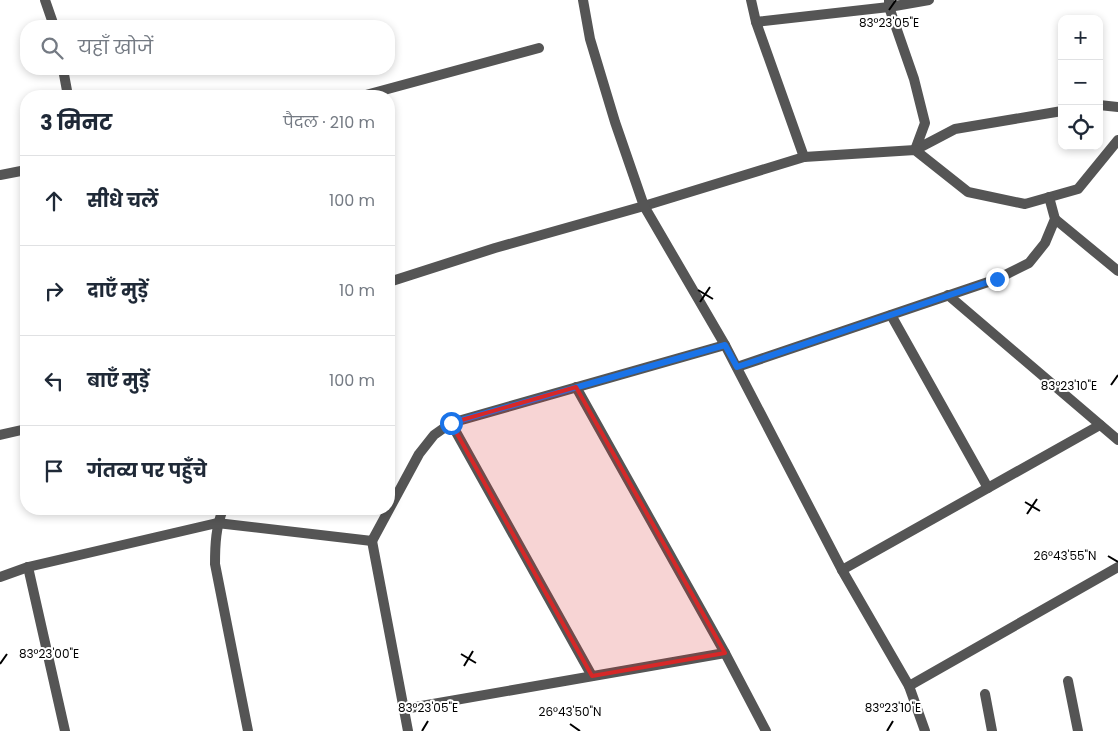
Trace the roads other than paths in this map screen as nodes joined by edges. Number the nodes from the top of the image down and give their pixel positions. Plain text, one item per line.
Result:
1 (45, 0) edge
2 (583, 0) edge
3 (751, 0) edge
4 (929, 0) edge
5 (889, 4) edge
6 (52, 20) edge
7 (756, 22) junction
8 (538, 48) dead end
9 (64, 75) edge
10 (67, 90) edge
11 (384, 90) edge
12 (1103, 105) edge
13 (1118, 107) edge
14 (1058, 112) edge
15 (1118, 140) edge
16 (915, 150) junction
17 (804, 157) junction
18 (20, 171) edge
19 (0, 175) edge
20 (1049, 197) junction
21 (644, 206) junction
22 (1055, 219) junction
23 (1118, 271) edge
24 (395, 280) edge
25 (948, 295) junction
26 (891, 315) junction
27 (725, 345) junction
28 (737, 367) junction
29 (576, 387) junction
30 (451, 423) junction
31 (1100, 425) junction
32 (20, 430) edge
33 (0, 435) edge
34 (1118, 440) edge
35 (988, 488) junction
36 (395, 498) edge
37 (220, 515) edge
38 (386, 515) edge
39 (217, 523) junction
40 (372, 540) junction
41 (28, 567) junction
42 (1118, 567) edge
43 (842, 570) junction
44 (0, 577) edge
45 (724, 653) junction
46 (592, 676) junction
47 (1068, 680) dead end
48 (909, 686) junction
49 (986, 694) dead end
50 (404, 709) junction
51 (65, 731) edge
52 (248, 731) edge
53 (408, 731) edge
54 (766, 731) edge
55 (925, 731) edge
56 (992, 731) edge
57 (1078, 731) edge

1 - 6 street
2 - 21 street
3 - 7 street
4 - 5 street
5 - 7 street
5 - 16 street
7 - 17 street
8 - 11 street
9 - 10 street
12 - 13 street
14 - 16 street
15 - 20 street
16 - 17 street
16 - 20 street
17 - 21 street
18 - 19 street
20 - 22 street
21 - 24 street
21 - 27 street
22 - 23 street
22 - 25 street
25 - 26 street
25 - 31 street
26 - 28 street
26 - 35 street
27 - 28 street
27 - 29 street
28 - 43 street
29 - 30 street
29 - 45 street
30 - 36 street
30 - 46 street
31 - 34 street
31 - 35 street
32 - 33 street
35 - 43 street
37 - 39 street
38 - 40 street
39 - 40 street
39 - 41 street
39 - 52 street
40 - 50 street
41 - 44 street
41 - 51 street
42 - 48 street
43 - 48 street
45 - 46 street
45 - 54 street
46 - 50 street
47 - 57 street
48 - 55 street
49 - 56 street
50 - 53 street

